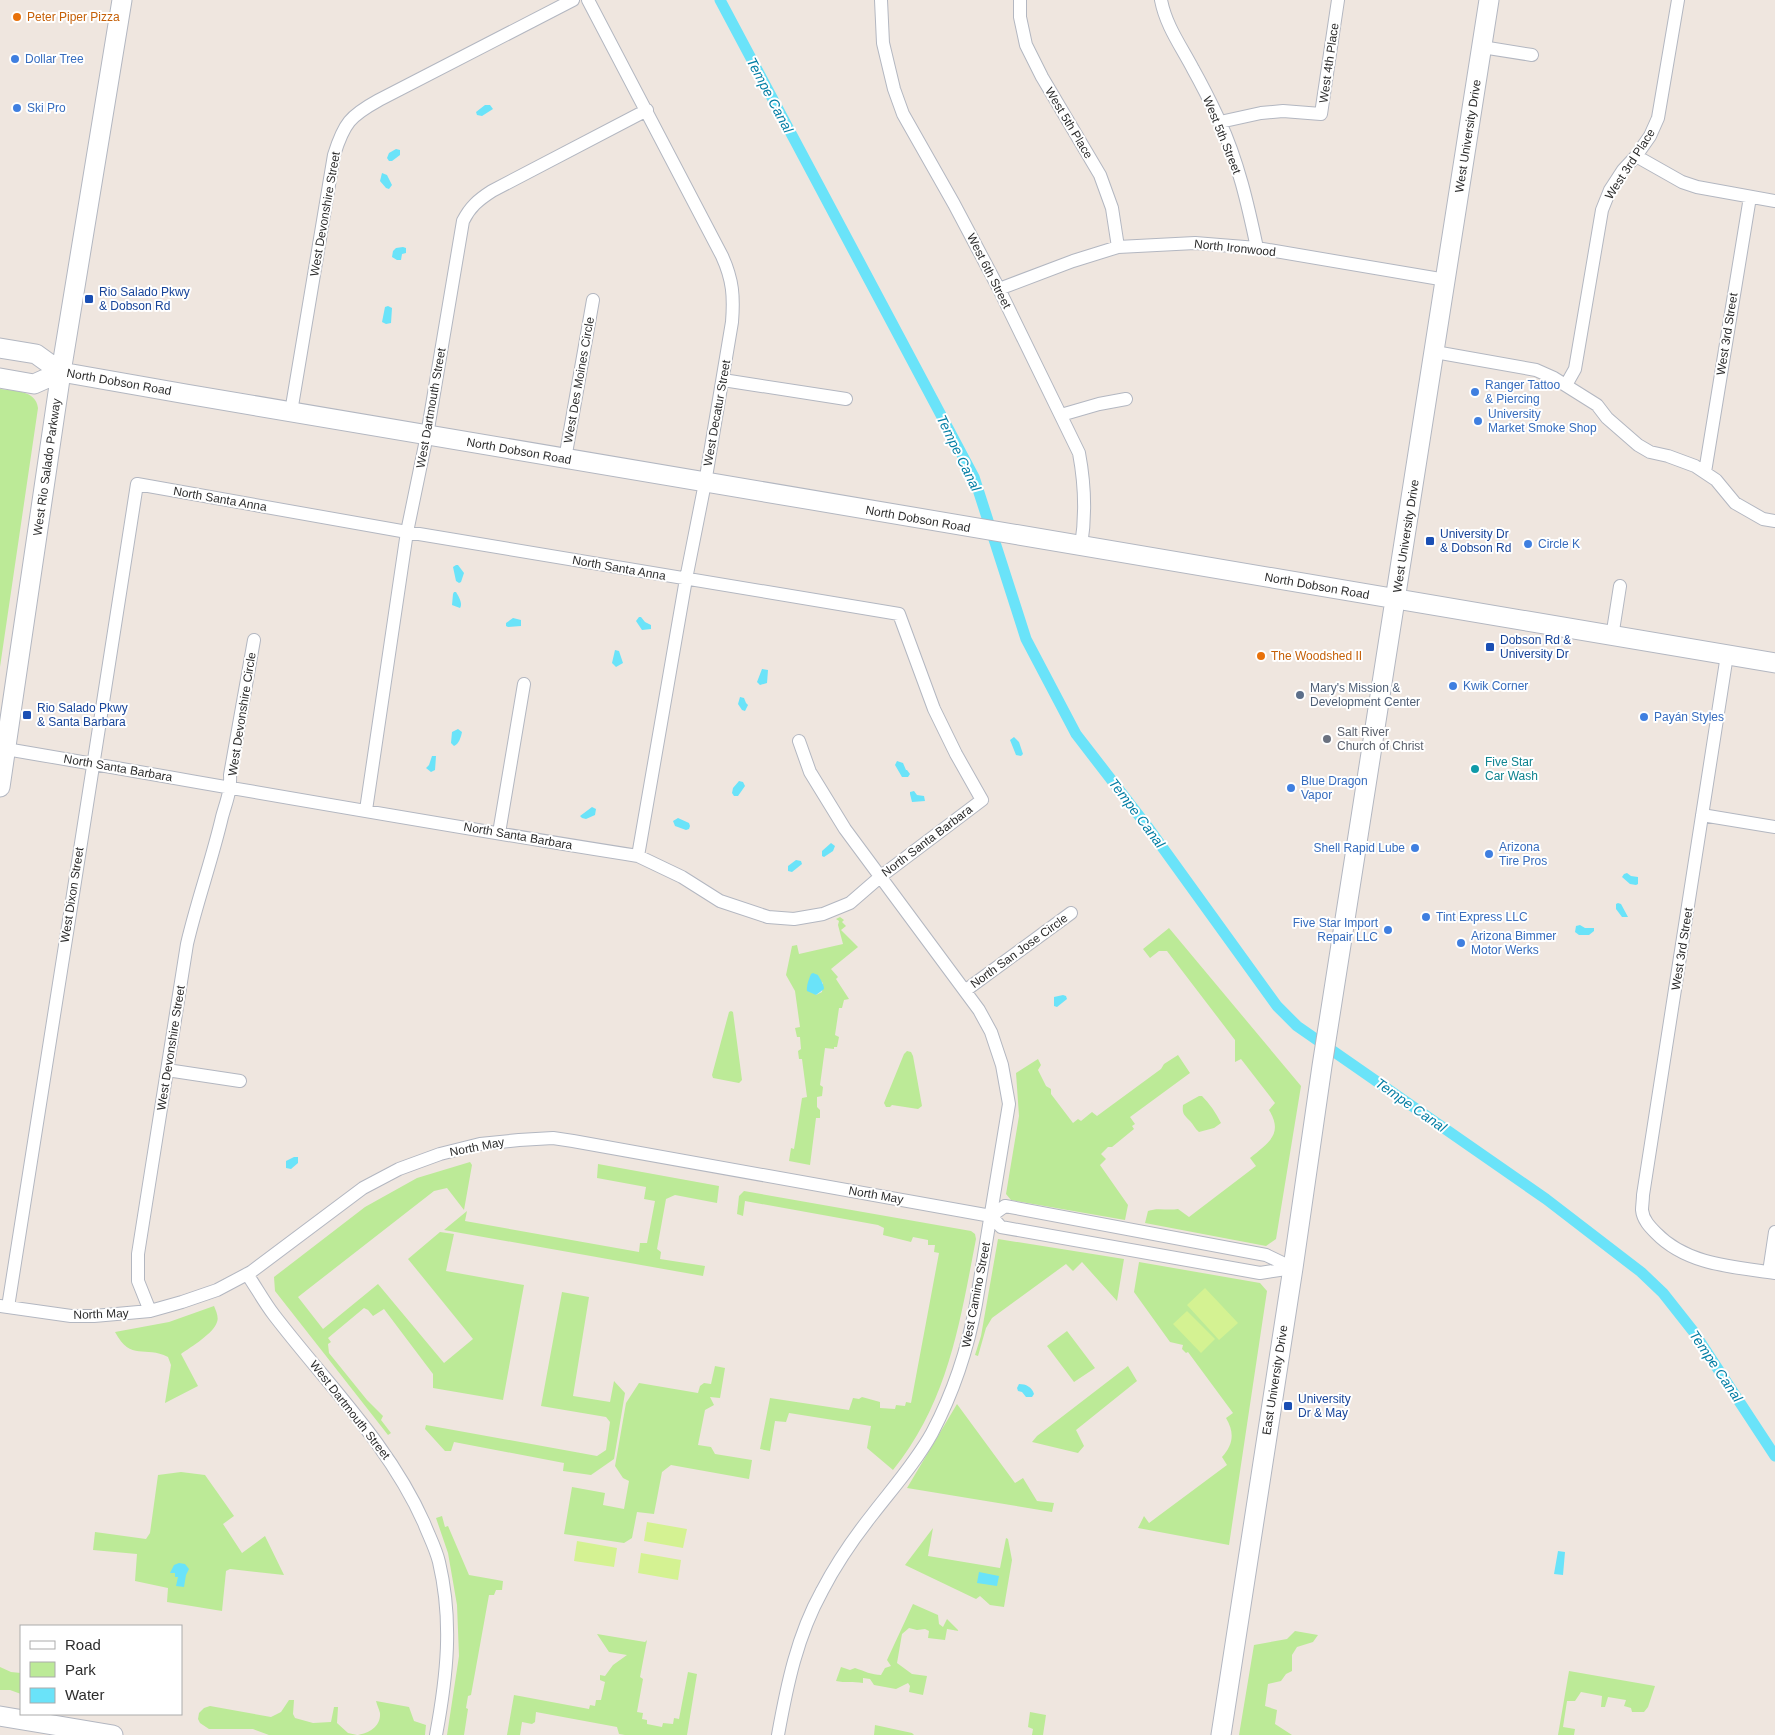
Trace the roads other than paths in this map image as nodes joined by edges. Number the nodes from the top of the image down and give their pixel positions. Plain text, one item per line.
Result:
1 (122, 0) edge
2 (573, 0) edge
3 (588, 0) edge
4 (881, 0) edge
5 (1020, 0) edge
6 (1161, 0) edge
7 (1338, 0) edge
8 (1490, 0) edge
9 (1678, 0) edge
10 (1482, 47) junction
11 (1532, 55) dead end
12 (646, 110) junction
13 (1220, 122) junction
14 (1636, 156) junction
15 (1750, 196) junction
16 (1775, 201) edge
17 (1118, 247) junction
18 (1257, 248) junction
19 (1446, 280) junction
20 (999, 289) junction
21 (593, 300) dead end
22 (0, 348) edge
23 (1435, 352) junction
24 (61, 372) junction
25 (0, 378) edge
26 (722, 380) junction
27 (1566, 385) junction
28 (846, 399) dead end
29 (1126, 399) dead end
30 (291, 412) junction
31 (1061, 415) junction
32 (427, 435) junction
33 (565, 459) junction
34 (1705, 472) junction
35 (705, 483) junction
36 (138, 484) joint
37 (1775, 522) edge
38 (407, 532) junction
39 (1081, 546) junction
40 (686, 579) junction
41 (1620, 586) dead end
42 (1396, 599) junction
43 (1612, 636) junction
44 (254, 640) dead end
45 (1727, 656) junction
46 (1775, 663) edge
47 (524, 684) dead end
48 (799, 741) dead end
49 (6, 749) junction
50 (94, 763) junction
51 (0, 788) edge
52 (231, 788) junction
53 (982, 800) joint
54 (366, 810) junction
55 (1702, 815) junction
56 (1775, 827) edge
57 (499, 833) junction
58 (638, 856) junction
59 (880, 877) junction
60 (1071, 913) dead end
61 (966, 990) junction
62 (1329, 1025) joint
63 (167, 1070) junction
64 (240, 1081) dead end
65 (992, 1216) junction
66 (1775, 1232) edge
67 (1293, 1268) junction
68 (1772, 1272) edge
69 (247, 1274) junction
70 (4, 1307) edge
71 (150, 1311) junction
72 (0, 1716) edge
73 (113, 1735) edge
74 (436, 1735) edge
75 (778, 1735) edge
76 (1220, 1735) edge

1 - 24 main road, West Rio Salado Parkway
2 - 30 street, West Devonshire Street
3 - 12 street, West Decatur Street
4 - 20 street, West 6th Street
5 - 17 street, West 5th Place
6 - 13 street, West 5th Street
7 - 13 street, West 4th Place
8 - 10 main road, West University Drive
9 - 14 street, West 3rd Place
10 - 11 street
10 - 19 main road, West University Drive
12 - 26 street, West Decatur Street
12 - 32 street, West Dartmouth Street
13 - 18 street, West 5th Street
14 - 15 street
14 - 27 street, West 3rd Place
15 - 16 street
15 - 34 street, West 3rd Street
17 - 18 street, North Ironwood
17 - 20 street, North Ironwood
18 - 19 street, North Ironwood
19 - 23 main road, West University Drive
20 - 31 street, West 6th Street
21 - 33 street, West Des Moines Circle
22 - 24 main road, North Dobson Road
23 - 27 street
23 - 42 main road, West University Drive
24 - 25 main road, North Dobson Road
24 - 30 main road, North Dobson Road
24 - 49 main road, West Rio Salado Parkway
26 - 28 street
26 - 35 street, West Decatur Street
27 - 34 street
29 - 31 street
30 - 32 main road, North Dobson Road
31 - 39 street, West 6th Street
32 - 33 main road, North Dobson Road
32 - 38 street, West Dartmouth Street
33 - 35 main road, North Dobson Road
34 - 37 street
35 - 39 main road, North Dobson Road
35 - 40 street, West Decatur Street
36 - 38 street, North Santa Anna
36 - 50 street, West Dixon Street
38 - 40 street, North Santa Anna
38 - 54 street, West Dartmouth Street
39 - 42 main road, North Dobson Road
40 - 53 street, North Santa Anna
40 - 58 street, West Decatur Street
41 - 43 street
42 - 43 main road, North Dobson Road
42 - 62 main road, West University Drive
43 - 45 main road, North Dobson Road
44 - 52 street, West Devonshire Circle
45 - 46 main road, North Dobson Road
45 - 55 street, West 3rd Street
47 - 57 street
48 - 59 street, West Camino Street
49 - 50 street, North Santa Barbara
49 - 51 main road, West Rio Salado Parkway
50 - 52 street, North Santa Barbara
50 - 70 street, West Dixon Street
52 - 54 street, North Santa Barbara
52 - 63 street, West Devonshire Street
53 - 59 street, North Santa Barbara
54 - 57 street, North Santa Barbara
55 - 56 street
55 - 68 street, West 3rd Street
57 - 58 street, North Santa Barbara
58 - 59 street, North Santa Barbara
59 - 61 street, West Camino Street
60 - 61 street, North San Jose Circle
61 - 65 street, West Camino Street
62 - 67 main road, East University Drive
63 - 64 street
63 - 71 street, West Devonshire Street
65 - 67 street, North May
65 - 67 street
65 - 69 street, North May
65 - 75 street, West Camino Street
66 - 68 street
67 - 76 main road, East University Drive
69 - 71 street, North May
69 - 74 street, West Dartmouth Street
70 - 71 street, North May
72 - 73 main road

